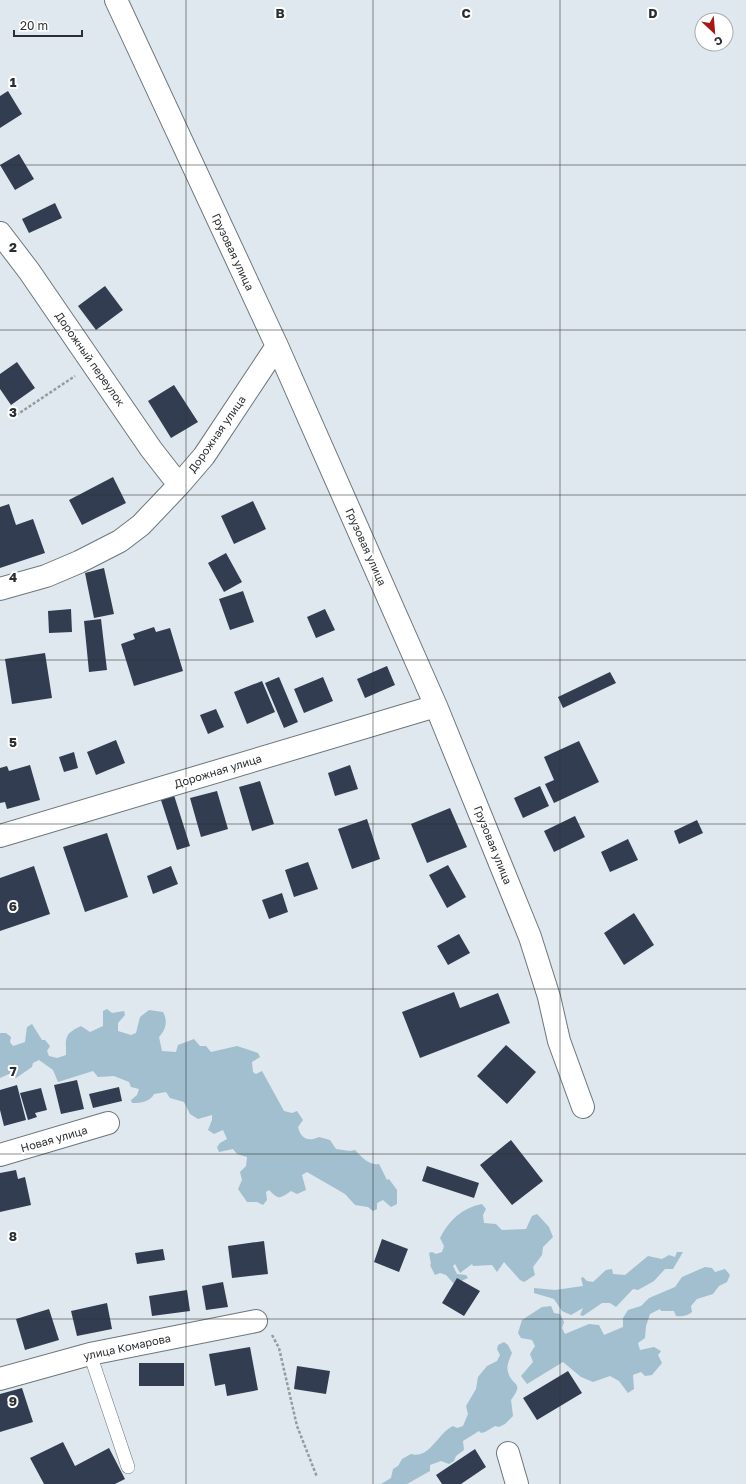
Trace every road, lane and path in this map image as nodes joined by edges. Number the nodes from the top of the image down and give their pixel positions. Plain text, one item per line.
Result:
1 (116, 0) edge
2 (0, 233) edge
3 (277, 346) junction
4 (94, 363) junction
5 (12, 418) dead end
6 (179, 485) junction
7 (0, 589) edge
8 (436, 706) junction
9 (0, 836) edge
10 (583, 1108) dead end
11 (108, 1123) dead end
12 (0, 1155) edge
13 (256, 1321) joint
14 (90, 1354) junction
15 (0, 1379) edge
16 (508, 1453) dead end
17 (128, 1467) dead end
18 (317, 1477) dead end
19 (518, 1484) edge

1 - 3 street, Грузовая улица
2 - 4 street, Дорожный переулок
3 - 6 street, Дорожная улица
3 - 8 street, Грузовая улица
4 - 5 path
4 - 6 street, Дорожный переулок
6 - 7 street, Дорожная улица
8 - 9 street, Дорожная улица
8 - 10 street, Грузовая улица
11 - 12 street, Новая улица
13 - 14 street, улица Комарова
13 - 18 path
14 - 15 street, улица Комарова
14 - 17 lane
16 - 19 street

